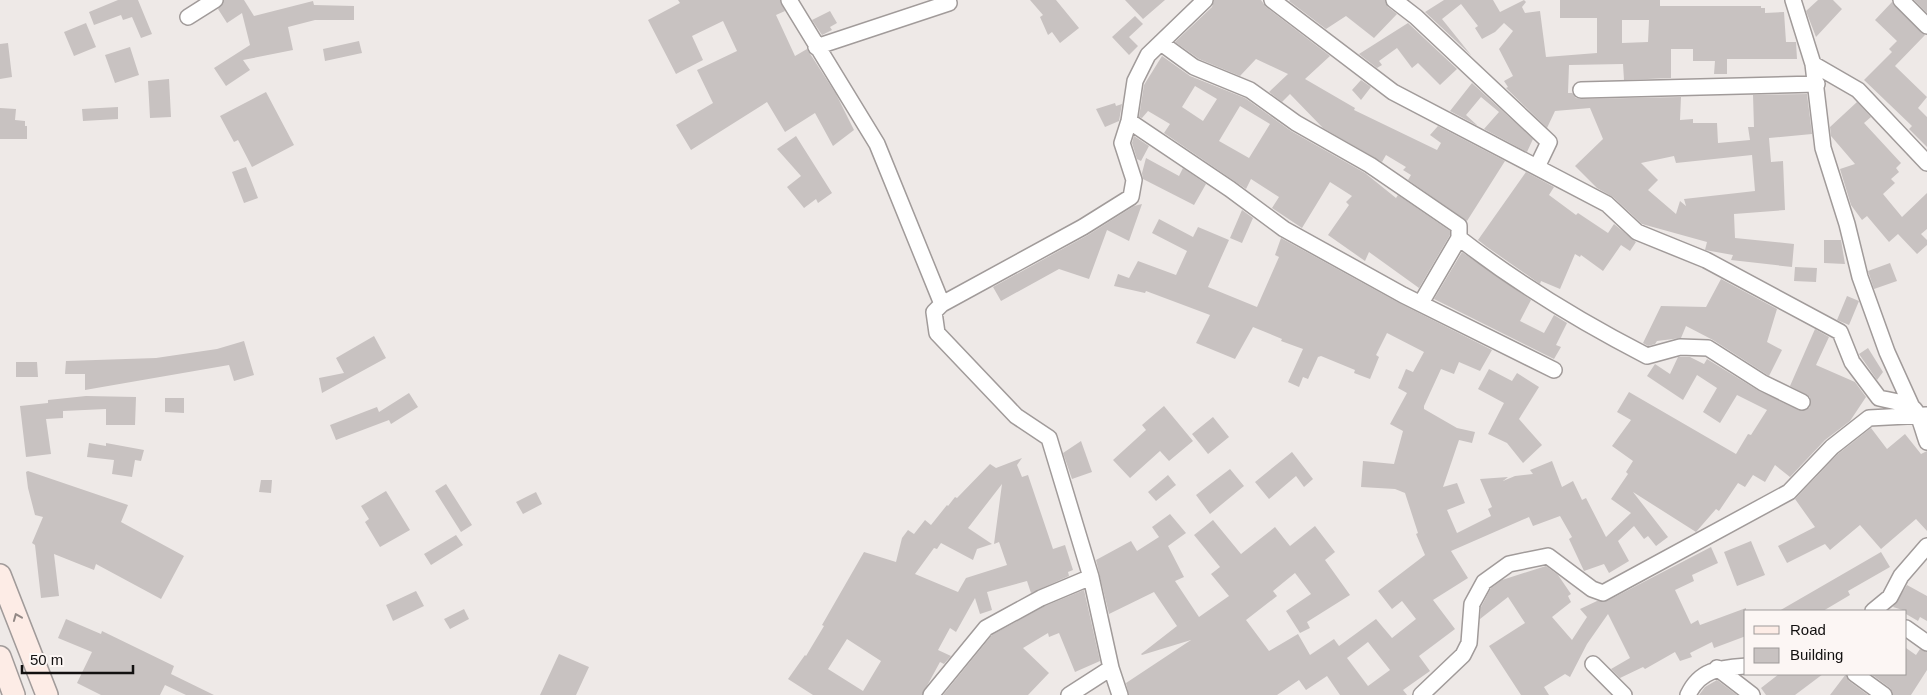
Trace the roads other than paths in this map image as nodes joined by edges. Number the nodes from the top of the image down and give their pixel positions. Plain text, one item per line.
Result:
1 (215, 0) edge
2 (789, 0) edge
3 (948, 0) edge
4 (1205, 0) edge
5 (1272, 0) edge
6 (1394, 0) edge
7 (1793, 0) edge
8 (1901, 0) edge
9 (188, 17) dead end
10 (1927, 26) edge
11 (1162, 43) junction
12 (816, 47) junction
13 (1813, 64) junction
14 (1817, 84) junction
15 (1581, 90) dead end
16 (1129, 121) junction
17 (1927, 163) edge
18 (1536, 167) junction
19 (1459, 238) junction
20 (1421, 303) junction
21 (942, 304) junction
22 (1554, 370) dead end
23 (1802, 402) dead end
24 (1919, 412) edge
25 (1927, 442) edge
26 (1927, 546) edge
27 (0, 575) edge
28 (1091, 577) junction
29 (1878, 610) edge
30 (1907, 629) edge
31 (1927, 643) edge
32 (0, 657) edge
33 (1593, 664) dead end
34 (1744, 666) edge
35 (1111, 668) junction
36 (1717, 668) junction
37 (1856, 675) edge
38 (8, 688) edge
39 (47, 695) edge
40 (932, 695) edge
41 (1068, 695) edge
42 (1120, 695) edge
43 (1421, 695) edge
44 (1624, 695) edge
45 (1688, 695) edge
46 (1752, 695) edge
47 (1884, 695) edge

1 - 9 street
2 - 12 street
3 - 12 street
4 - 11 street
5 - 18 street
6 - 18 street
7 - 13 street
8 - 10 street
11 - 16 street
11 - 19 street
12 - 21 street
13 - 14 street
13 - 17 street
14 - 15 street
14 - 24 street
16 - 20 street
16 - 21 street
18 - 24 street
19 - 20 street
19 - 23 street
20 - 22 street
21 - 28 street
24 - 25 street
24 - 43 street
26 - 29 street
39 -> 27 main road
28 - 35 street
28 - 40 street
30 - 31 street
32 - 38 main road
33 - 44 street
34 - 36 street
35 - 41 street
35 - 42 street
36 - 45 street
36 - 46 street
37 - 47 street

